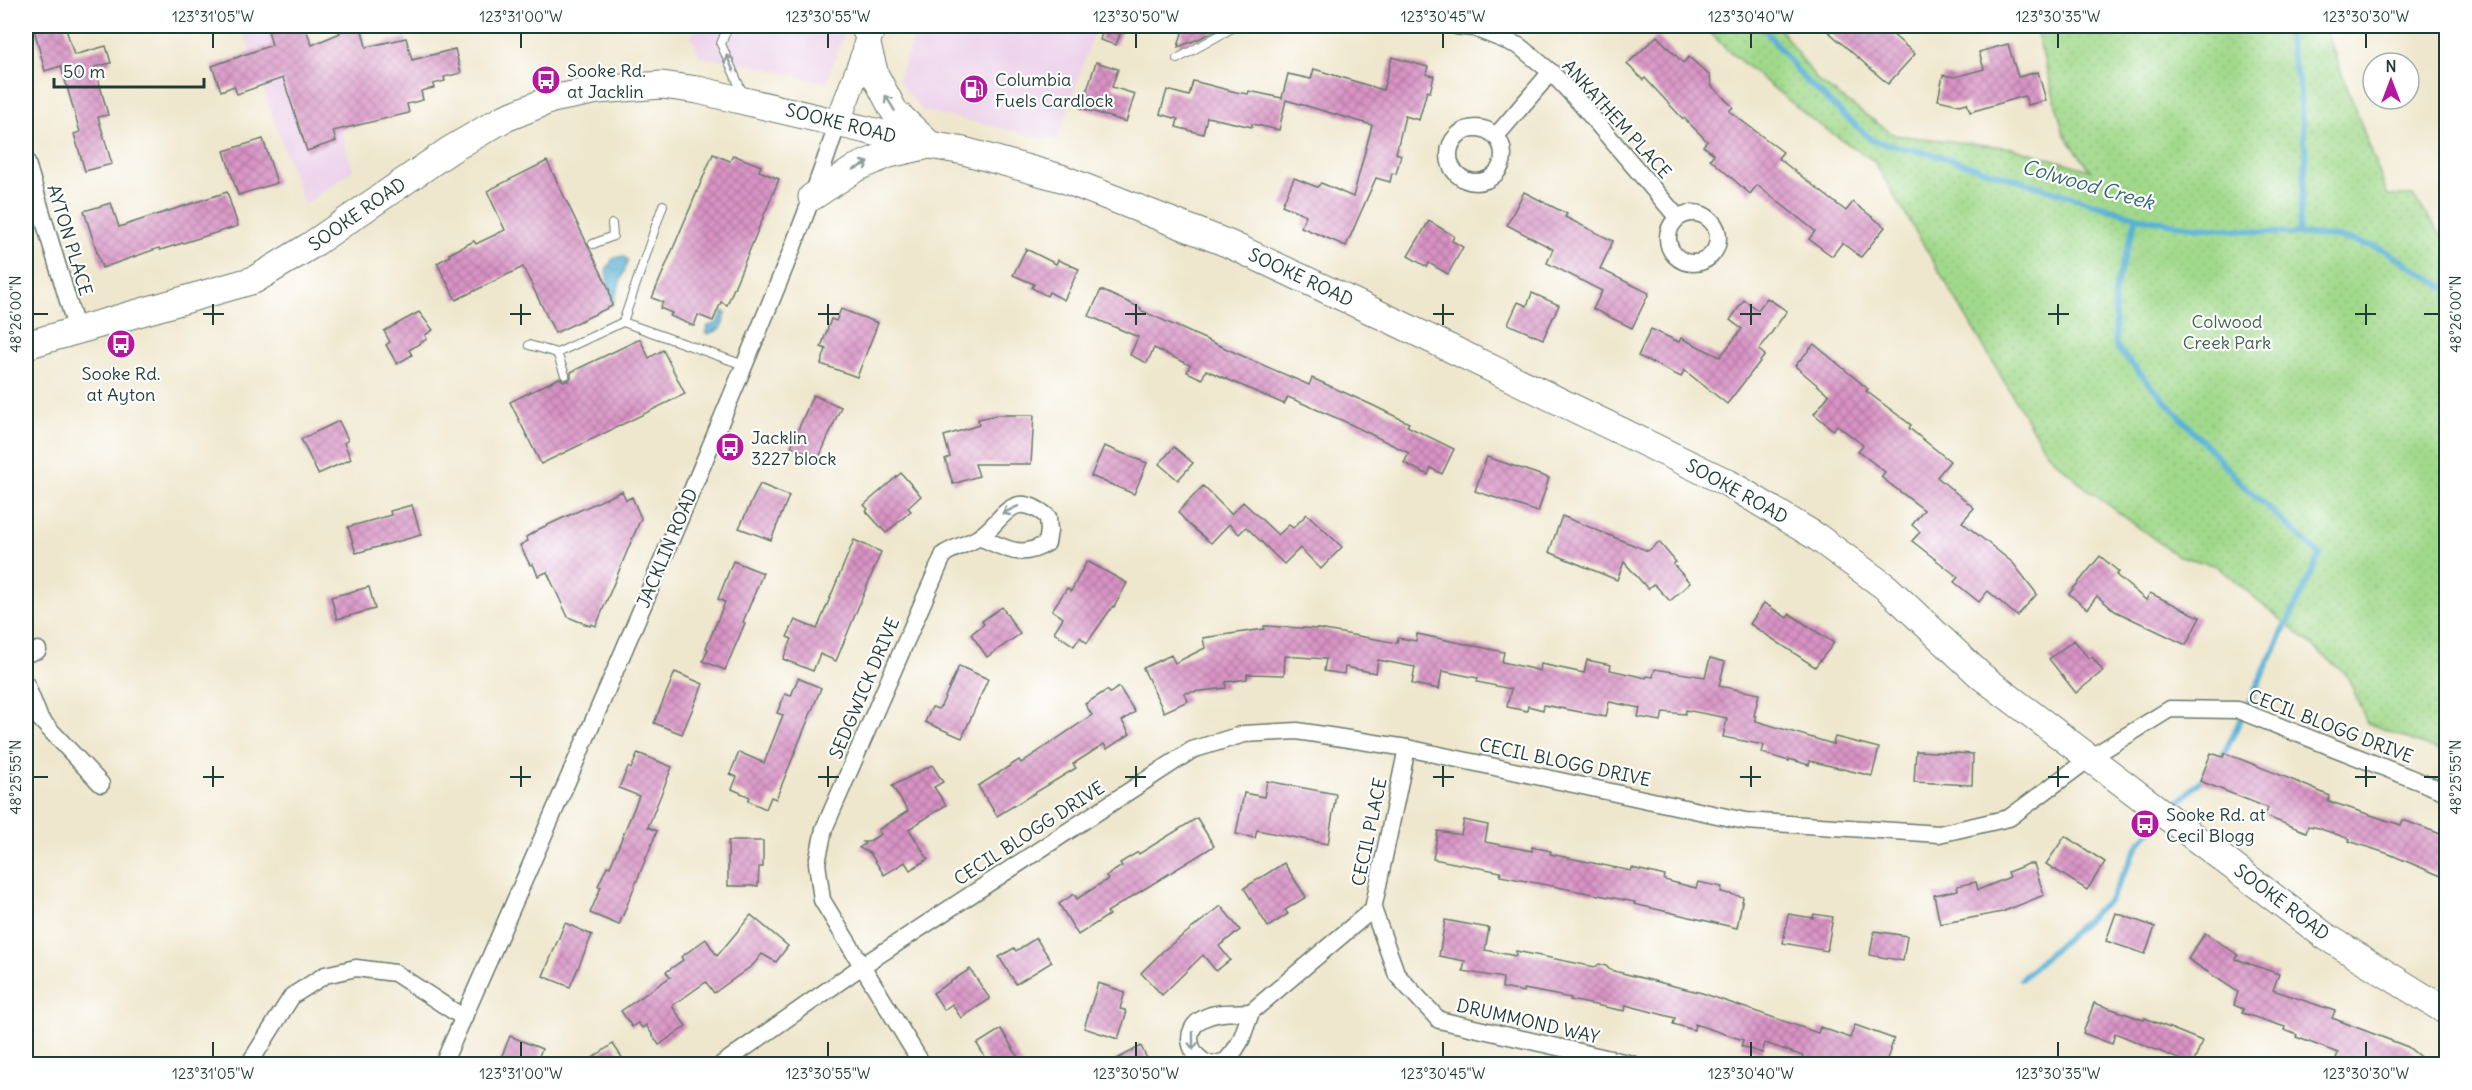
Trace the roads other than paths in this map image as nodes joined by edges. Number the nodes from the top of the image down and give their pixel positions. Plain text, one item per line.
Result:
1 (728, 26) edge
2 (1236, 26) edge
3 (1456, 26) edge
4 (865, 36) edge
5 (1177, 59) dead end
6 (1551, 72) junction
7 (746, 100) junction
8 (838, 122) junction
9 (1496, 136) dead end
10 (930, 145) junction
11 (26, 160) edge
12 (812, 198) junction
13 (663, 205) dead end
14 (1678, 218) dead end
15 (612, 224) dead end
16 (593, 244) dead end
17 (623, 322) junction
18 (76, 331) junction
19 (26, 345) edge
20 (529, 345) dead end
21 (557, 353) junction
22 (744, 364) junction
23 (565, 375) dead end
24 (979, 537) dead end
25 (26, 684) edge
26 (1407, 748) junction
27 (2090, 758) junction
28 (101, 784) dead end
29 (2446, 792) edge
30 (1372, 909) junction
31 (862, 966) junction
32 (2446, 1011) edge
33 (1251, 1012) junction
34 (464, 1018) junction
35 (249, 1065) edge
36 (444, 1065) edge
37 (722, 1065) edge
38 (922, 1065) edge
39 (1210, 1065) edge
40 (1216, 1065) edge
41 (1632, 1065) edge

7 -> 1 lane
2 - 5 lane
3 - 6 street, ANKATHEM PLACE
4 - 8 main road, JACKLIN ROAD
10 -> 4 main road
6 - 9 street
6 - 14 street, ANKATHEM PLACE
7 - 8 main road, SOOKE ROAD
7 - 18 main road, SOOKE ROAD
8 - 10 main road, SOOKE ROAD
8 - 12 street, JACKLIN ROAD
12 -> 10 main road
10 - 27 main road, SOOKE ROAD
11 - 18 street, AYTON PLACE
12 - 22 street, JACKLIN ROAD
13 - 17 lane
15 - 16 lane
17 - 21 lane
17 - 22 lane
18 - 19 main road, SOOKE ROAD
20 - 21 lane
21 - 23 lane
22 - 34 street, JACKLIN ROAD
24 - 31 street, SEDGWICK DRIVE
25 - 28 street
26 - 27 street, CECIL BLOGG DRIVE
26 - 30 street, CECIL PLACE
26 - 31 street, CECIL BLOGG DRIVE
27 - 29 street, CECIL BLOGG DRIVE
27 - 32 main road, SOOKE ROAD
30 - 33 street, CECIL PLACE
30 - 41 street, DRUMMOND WAY
31 - 37 street, CECIL BLOGG DRIVE
31 - 38 street, SEDGWICK DRIVE
33 -> 39 street
33 - 40 street, CECIL PLACE
34 - 35 street
34 - 36 street, JACKLIN ROAD

